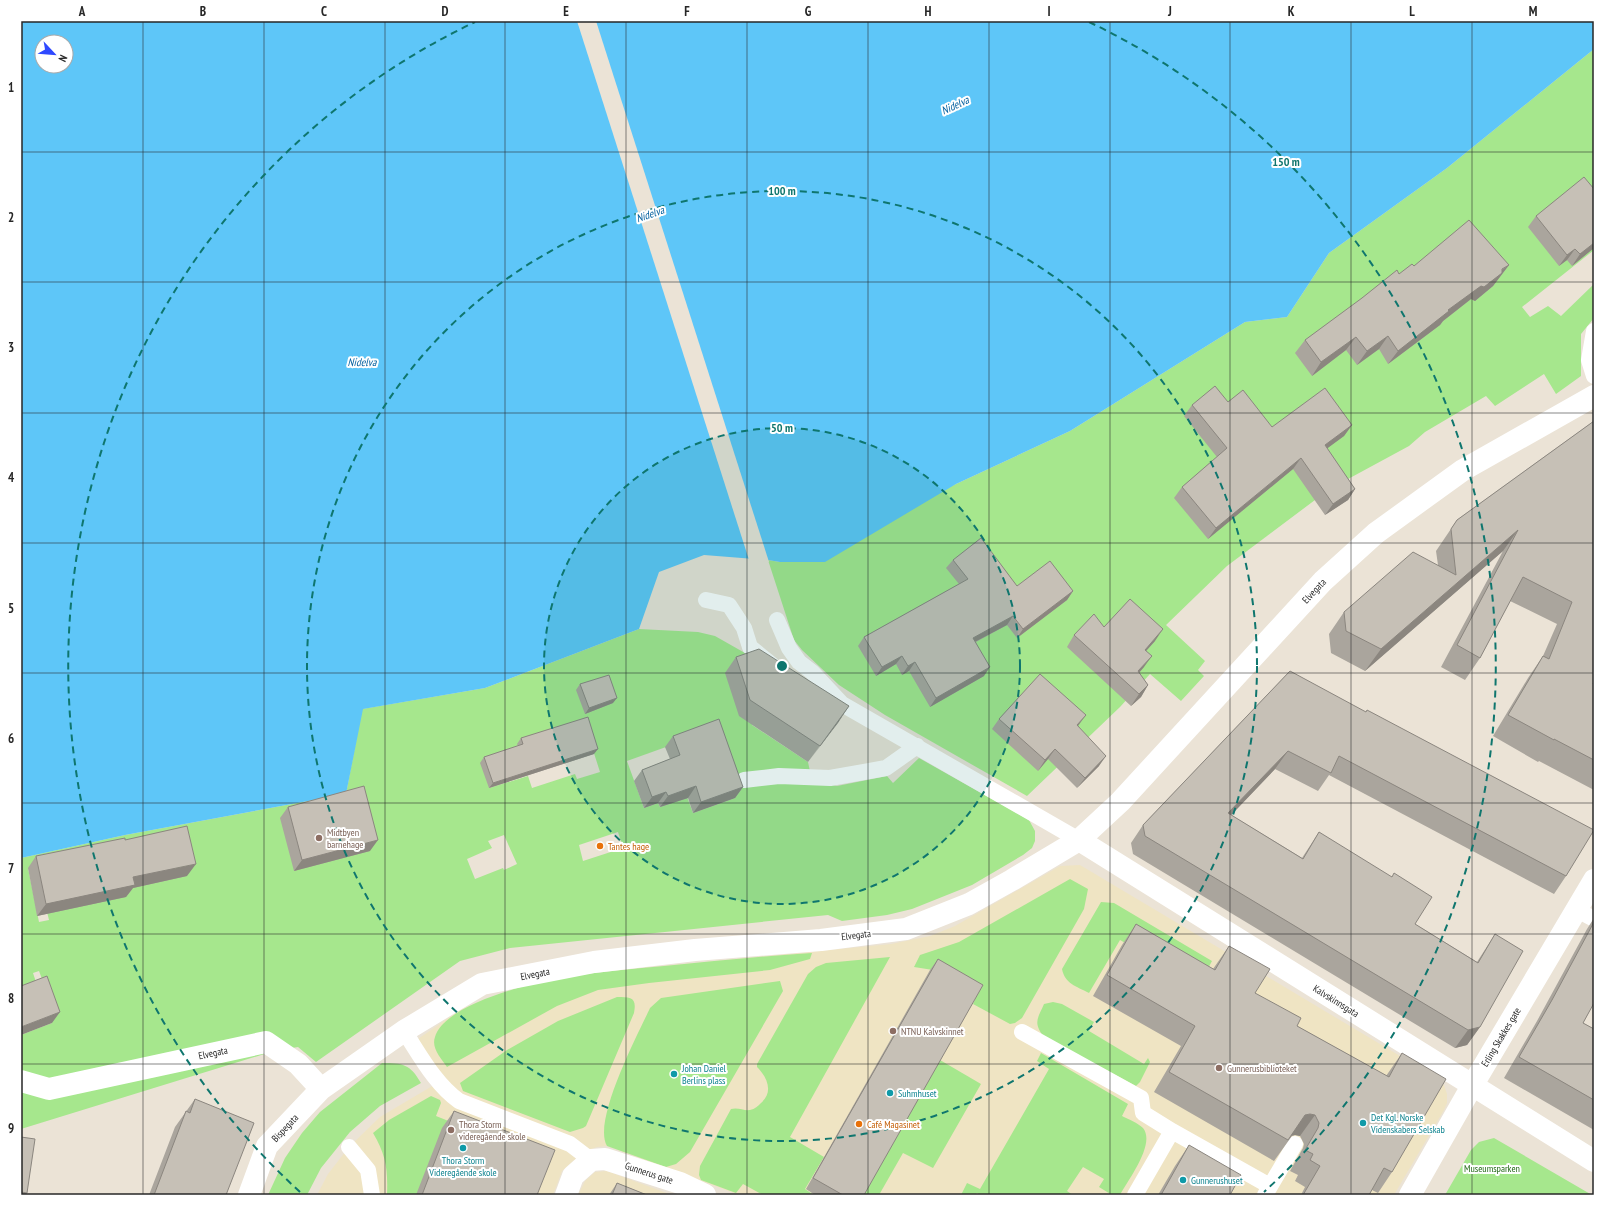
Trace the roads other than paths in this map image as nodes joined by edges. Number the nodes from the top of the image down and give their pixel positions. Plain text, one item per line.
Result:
1 (1594, 331) edge
2 (1594, 376) edge
3 (1594, 396) edge
4 (706, 600) dead end
5 (777, 620) dead end
6 (786, 677) edge
7 (806, 690) edge
8 (842, 704) junction
9 (917, 746) junction
10 (744, 780) dead end
11 (1079, 840) junction
12 (1594, 880) edge
13 (1585, 914) edge
14 (404, 1031) junction
15 (1022, 1032) dead end
16 (21, 1081) edge
17 (1472, 1086) junction
18 (321, 1088) junction
19 (1172, 1131) junction
20 (1295, 1144) edge
21 (349, 1148) dead end
22 (1593, 1158) edge
23 (591, 1160) junction
24 (1267, 1191) edge
25 (249, 1195) edge
26 (372, 1195) edge
27 (566, 1195) edge
28 (706, 1195) edge
29 (1135, 1195) edge
30 (1410, 1195) edge

1 - 2 lane
3 - 11 street, Elvegata
4 - 6 lane
5 - 8 lane
7 - 8 lane
8 - 9 lane
9 - 10 lane
9 - 11 lane
11 - 14 street, Elvegata
11 - 17 street, Kalvskinnsgata
12 - 13 street, Erling Skakkes gate
13 - 17 street, Erling Skakkes gate
14 - 18 street, Elvegata
14 - 23 lane
15 - 19 lane
16 - 18 street, Elvegata
17 - 22 street, Kalvskinnsgata
17 - 30 street, Erling Skakkes gate
18 - 25 street, Bispegata
19 - 24 lane
19 - 29 lane
20 - 24 lane
21 - 26 lane
23 - 27 street
23 - 28 street, Gunnerus gate

